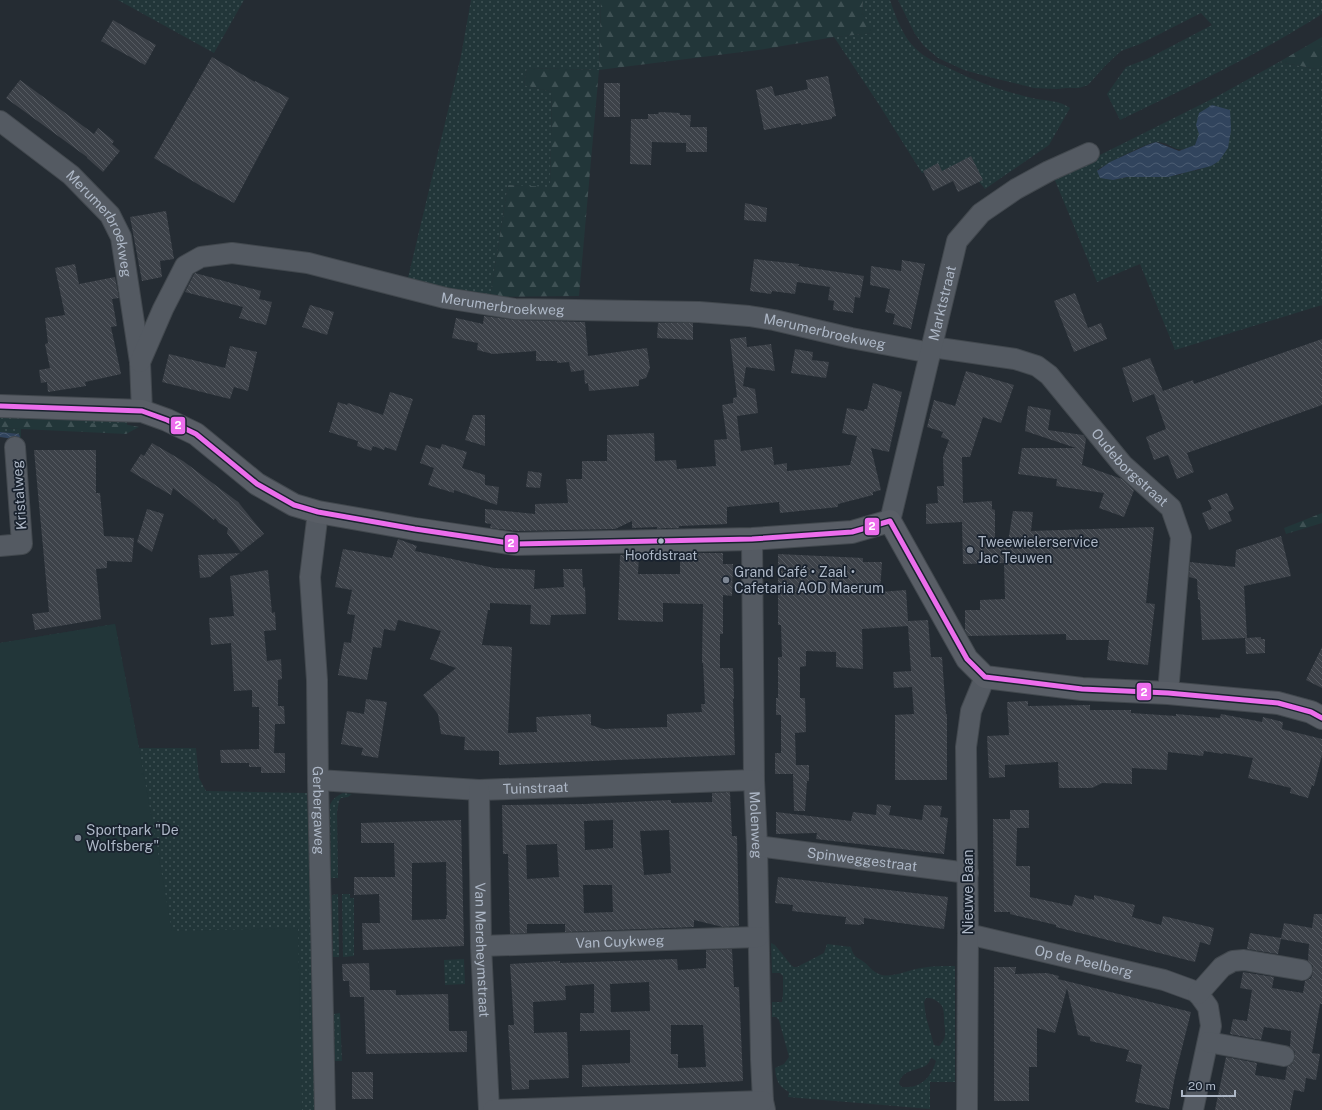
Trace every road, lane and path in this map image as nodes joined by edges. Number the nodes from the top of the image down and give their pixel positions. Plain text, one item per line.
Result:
1 (0, 121) edge
2 (1089, 153) dead end
3 (931, 350) junction
4 (140, 362) junction
5 (0, 406) edge
6 (142, 411) junction
7 (15, 447) dead end
8 (318, 512) junction
9 (890, 521) junction
10 (752, 540) junction
11 (0, 546) edge
12 (985, 677) junction
13 (1168, 693) junction
14 (1322, 718) edge
15 (318, 780) junction
16 (754, 780) junction
17 (479, 790) junction
18 (757, 846) junction
19 (968, 873) junction
20 (968, 934) junction
21 (758, 937) junction
22 (481, 946) junction
23 (1302, 970) dead end
24 (1198, 994) junction
25 (1208, 1042) junction
26 (1284, 1056) dead end
27 (764, 1106) edge
28 (325, 1110) edge
29 (489, 1110) edge
30 (493, 1110) edge
31 (967, 1110) edge
32 (1193, 1110) edge

1 - 4 street, Merumerbroekweg
2 - 3 street, Marktstraat
3 - 4 street, Merumerbroekweg
3 - 9 street, Marktstraat
3 - 13 street, Oudeborgstraat
4 - 6 street, Merumerbroekweg
5 - 6 street
6 - 8 street
7 - 11 street, Kristalweg
8 - 10 street
8 - 15 street, Gerbergaweg
9 - 10 street
9 - 12 street
10 - 16 street, Molenweg
12 - 13 street
12 - 19 street, Nieuwe Baan
13 - 14 street
15 - 17 street, Tuinstraat
15 - 28 street, Gerbergaweg
16 - 17 street, Tuinstraat
16 - 18 street, Molenweg
17 - 22 street, Van Mereheymstraat
18 - 19 street, Spinweggestraat
18 - 21 street, Molenweg
19 - 20 street, Nieuwe Baan
20 - 24 street, Op de Peelberg
20 - 31 street, Nieuwe Baan
21 - 22 street, Van Cuykweg
21 - 27 street, Molenweg
22 - 29 street, Van Mereheymstraat
23 - 24 street
24 - 25 street
25 - 26 street
25 - 32 street
27 - 30 street

